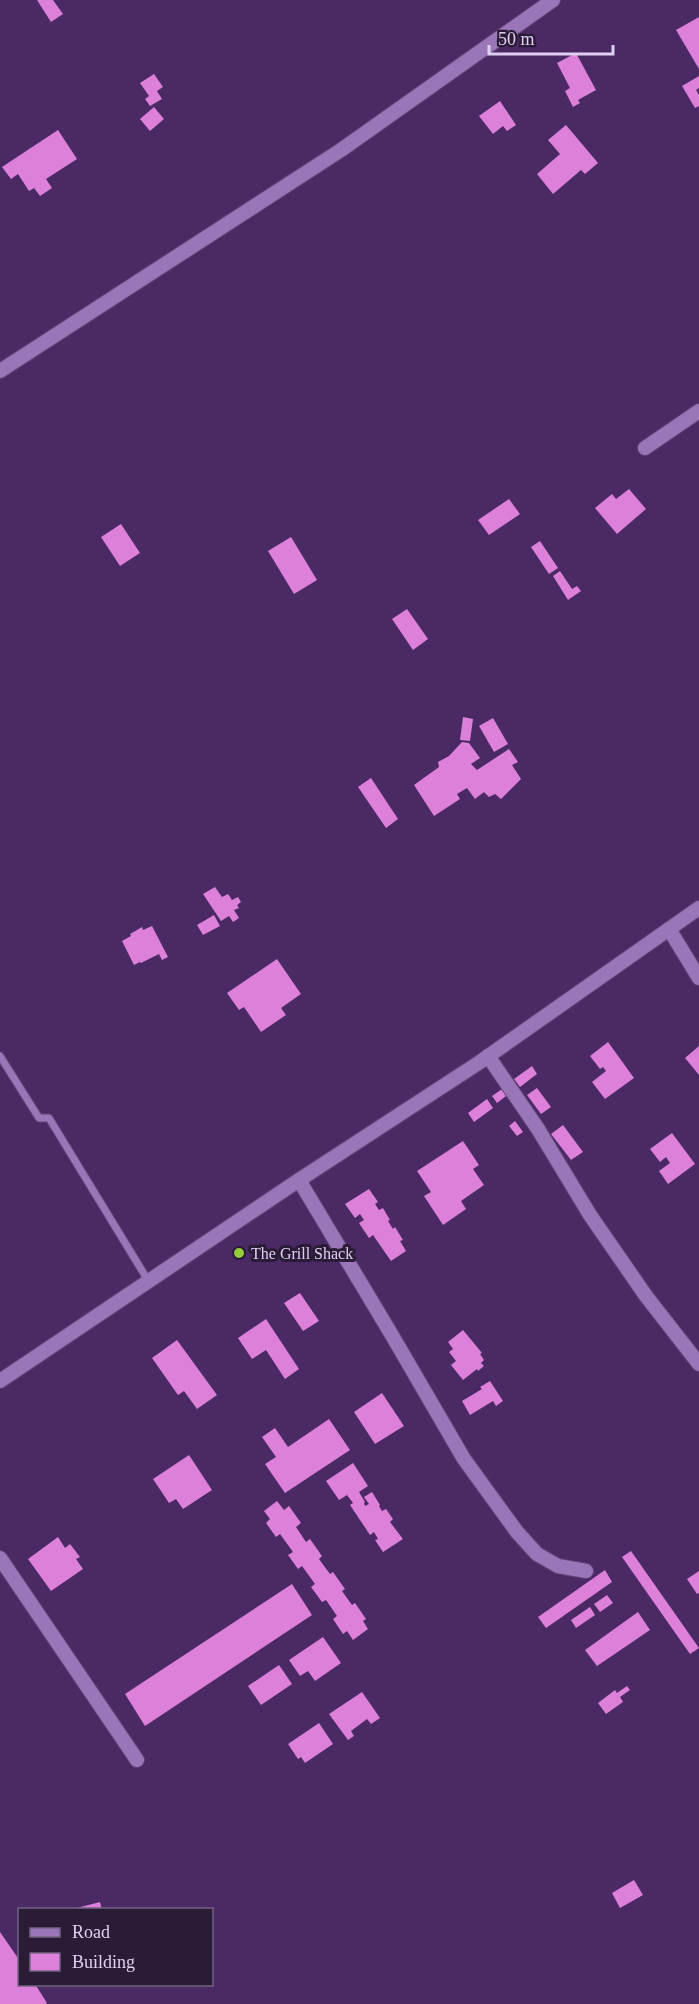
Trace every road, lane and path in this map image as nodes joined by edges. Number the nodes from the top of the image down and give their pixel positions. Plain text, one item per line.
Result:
1 (553, 0) edge
2 (0, 371) edge
3 (699, 411) edge
4 (645, 448) dead end
5 (699, 908) edge
6 (669, 929) junction
7 (699, 978) edge
8 (0, 1056) edge
9 (488, 1056) junction
10 (298, 1180) junction
11 (149, 1282) junction
12 (699, 1364) edge
13 (0, 1381) edge
14 (0, 1558) edge
15 (586, 1571) dead end
16 (137, 1760) dead end

1 - 2 street
3 - 4 street
5 - 6 street
6 - 7 street
6 - 9 street
8 - 11 lane
9 - 10 street
9 - 12 street
10 - 11 street
10 - 15 street
11 - 13 street
14 - 16 street

